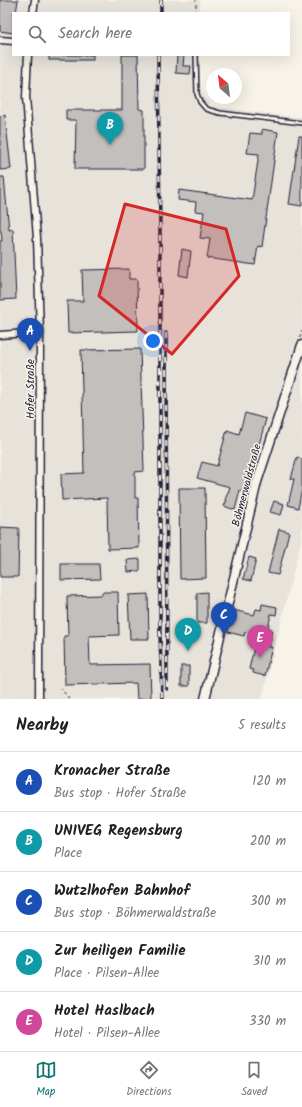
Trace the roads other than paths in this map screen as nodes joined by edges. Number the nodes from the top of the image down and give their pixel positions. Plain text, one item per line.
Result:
1 (35, 0) edge
2 (33, 12) edge
3 (0, 40) edge
4 (12, 41) edge
5 (28, 56) edge
6 (196, 56) edge
7 (302, 123) edge
8 (40, 332) junction
9 (0, 335) edge
10 (302, 345) edge
11 (38, 699) edge
12 (205, 699) edge

1 - 2 street
3 - 4 street
5 - 8 street, Hofer Straße
6 - 7 lane
8 - 9 street
8 - 11 street, Hofer Straße
10 - 12 street, Böhmerwaldstraße

